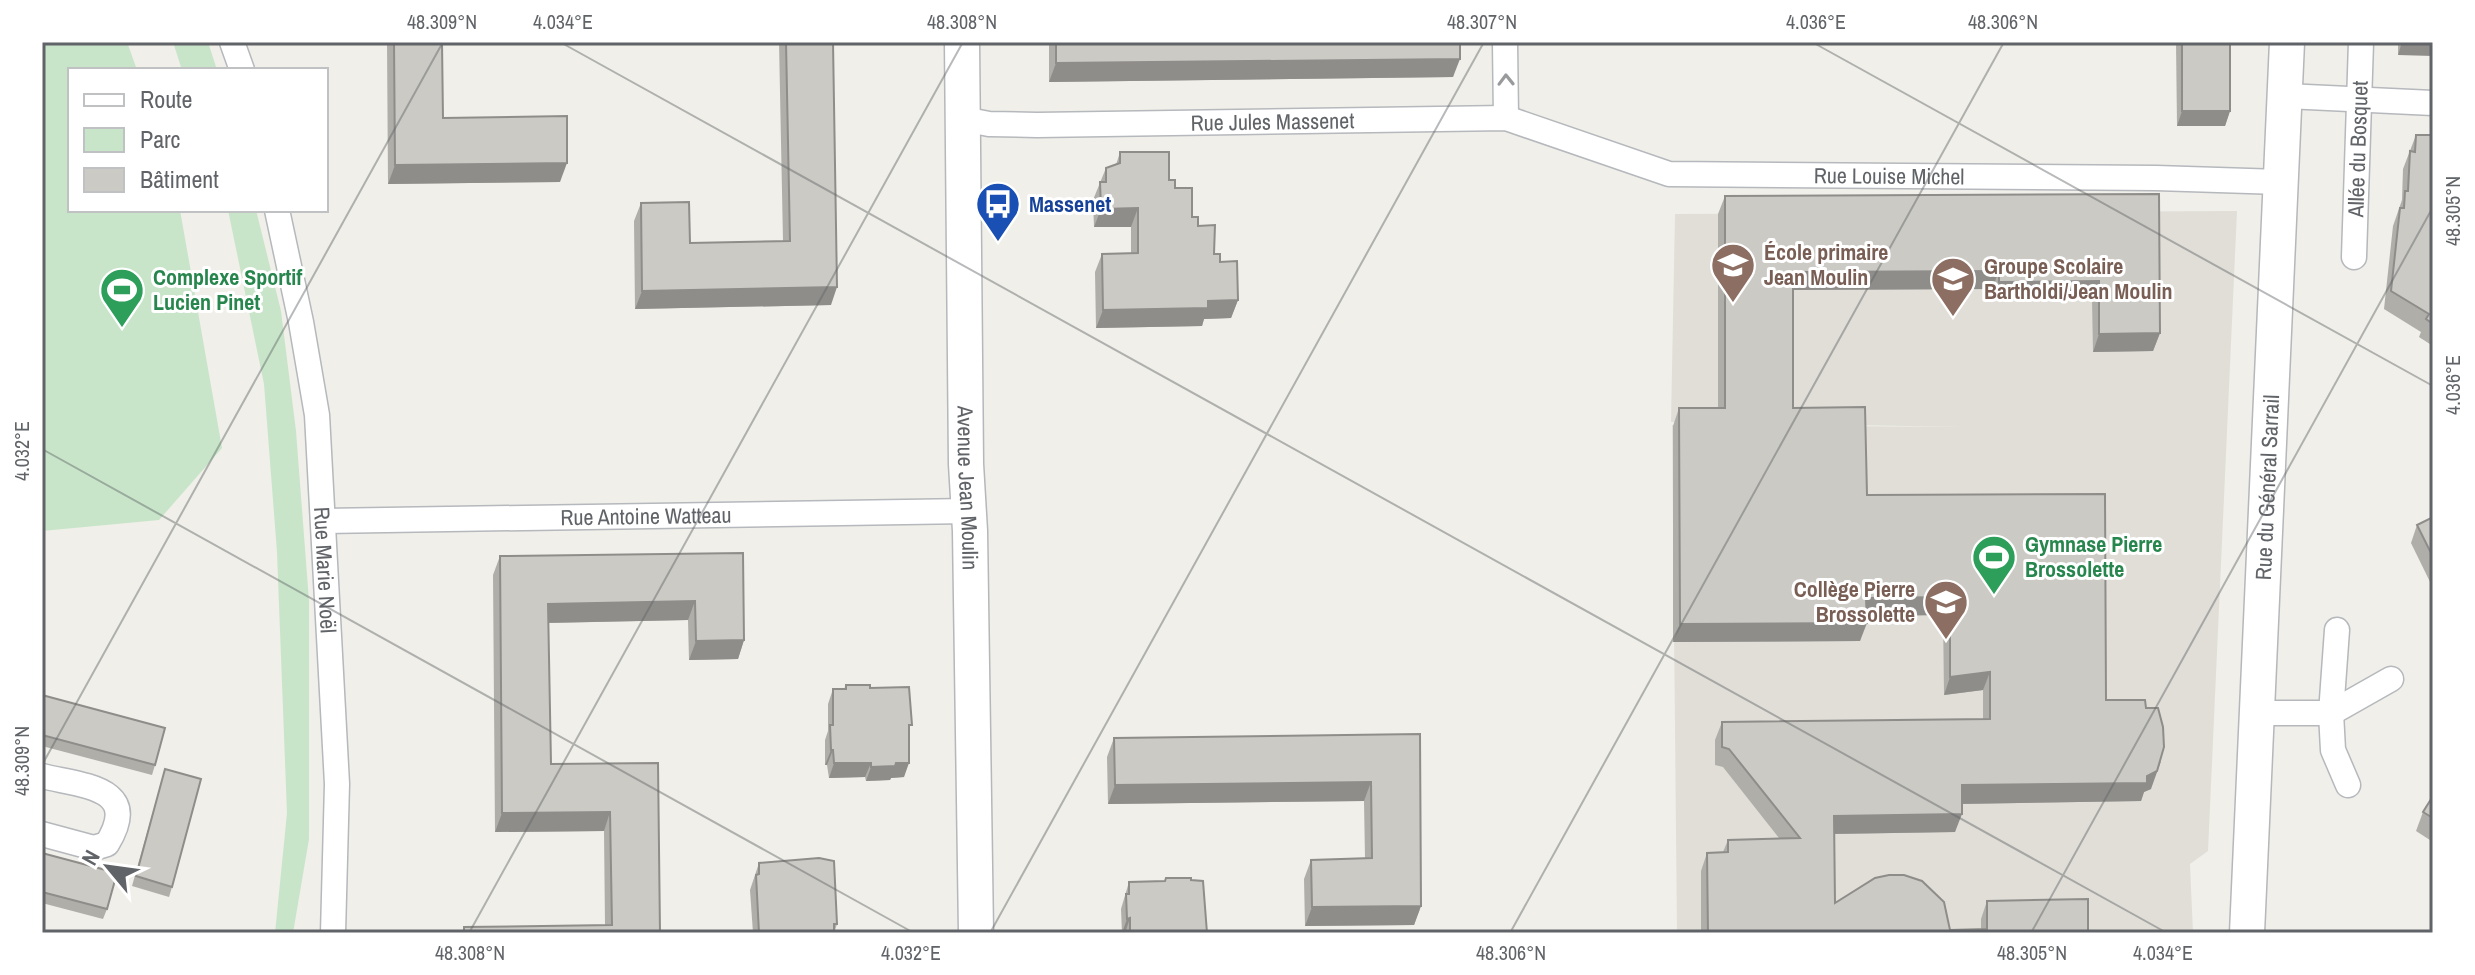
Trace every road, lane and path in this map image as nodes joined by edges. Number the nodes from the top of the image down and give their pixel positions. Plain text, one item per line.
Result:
1 (232, 42) edge
2 (962, 42) edge
3 (1505, 42) edge
4 (2287, 42) edge
5 (2361, 42) edge
6 (241, 68) edge
7 (2285, 96) junction
8 (2358, 100) junction
9 (2433, 103) edge
10 (1506, 118) junction
11 (963, 119) junction
12 (2280, 182) junction
13 (277, 212) edge
14 (2354, 257) dead end
15 (969, 511) junction
16 (324, 521) junction
17 (2337, 630) dead end
18 (2391, 679) dead end
19 (2257, 713) junction
20 (2331, 713) junction
21 (42, 776) edge
22 (2348, 785) dead end
23 (42, 834) edge
24 (333, 933) edge
25 (976, 933) edge
26 (2247, 933) edge

1 - 6 street
2 - 11 main road, Avenue Jean Moulin
10 -> 3 street
4 - 7 main road, Rue du Général Sarrail
5 - 8 street, Allée du Bosquet
7 - 8 street
7 - 12 main road, Rue du Général Sarrail
8 - 9 street
8 - 14 street, Allée du Bosquet
10 - 11 street, Rue Jules Massenet
10 - 12 street, Rue Louise Michel
11 - 15 main road, Avenue Jean Moulin
12 - 19 main road, Rue du Général Sarrail
13 - 16 street, Rue Marie Noël
15 - 16 street, Rue Antoine Watteau
15 - 25 main road, Avenue Jean Moulin
16 - 24 street, Rue Marie Noël
17 - 20 street
18 - 20 street
19 - 20 street
19 - 26 main road, Rue du Général Sarrail
20 - 22 street
21 - 23 street

